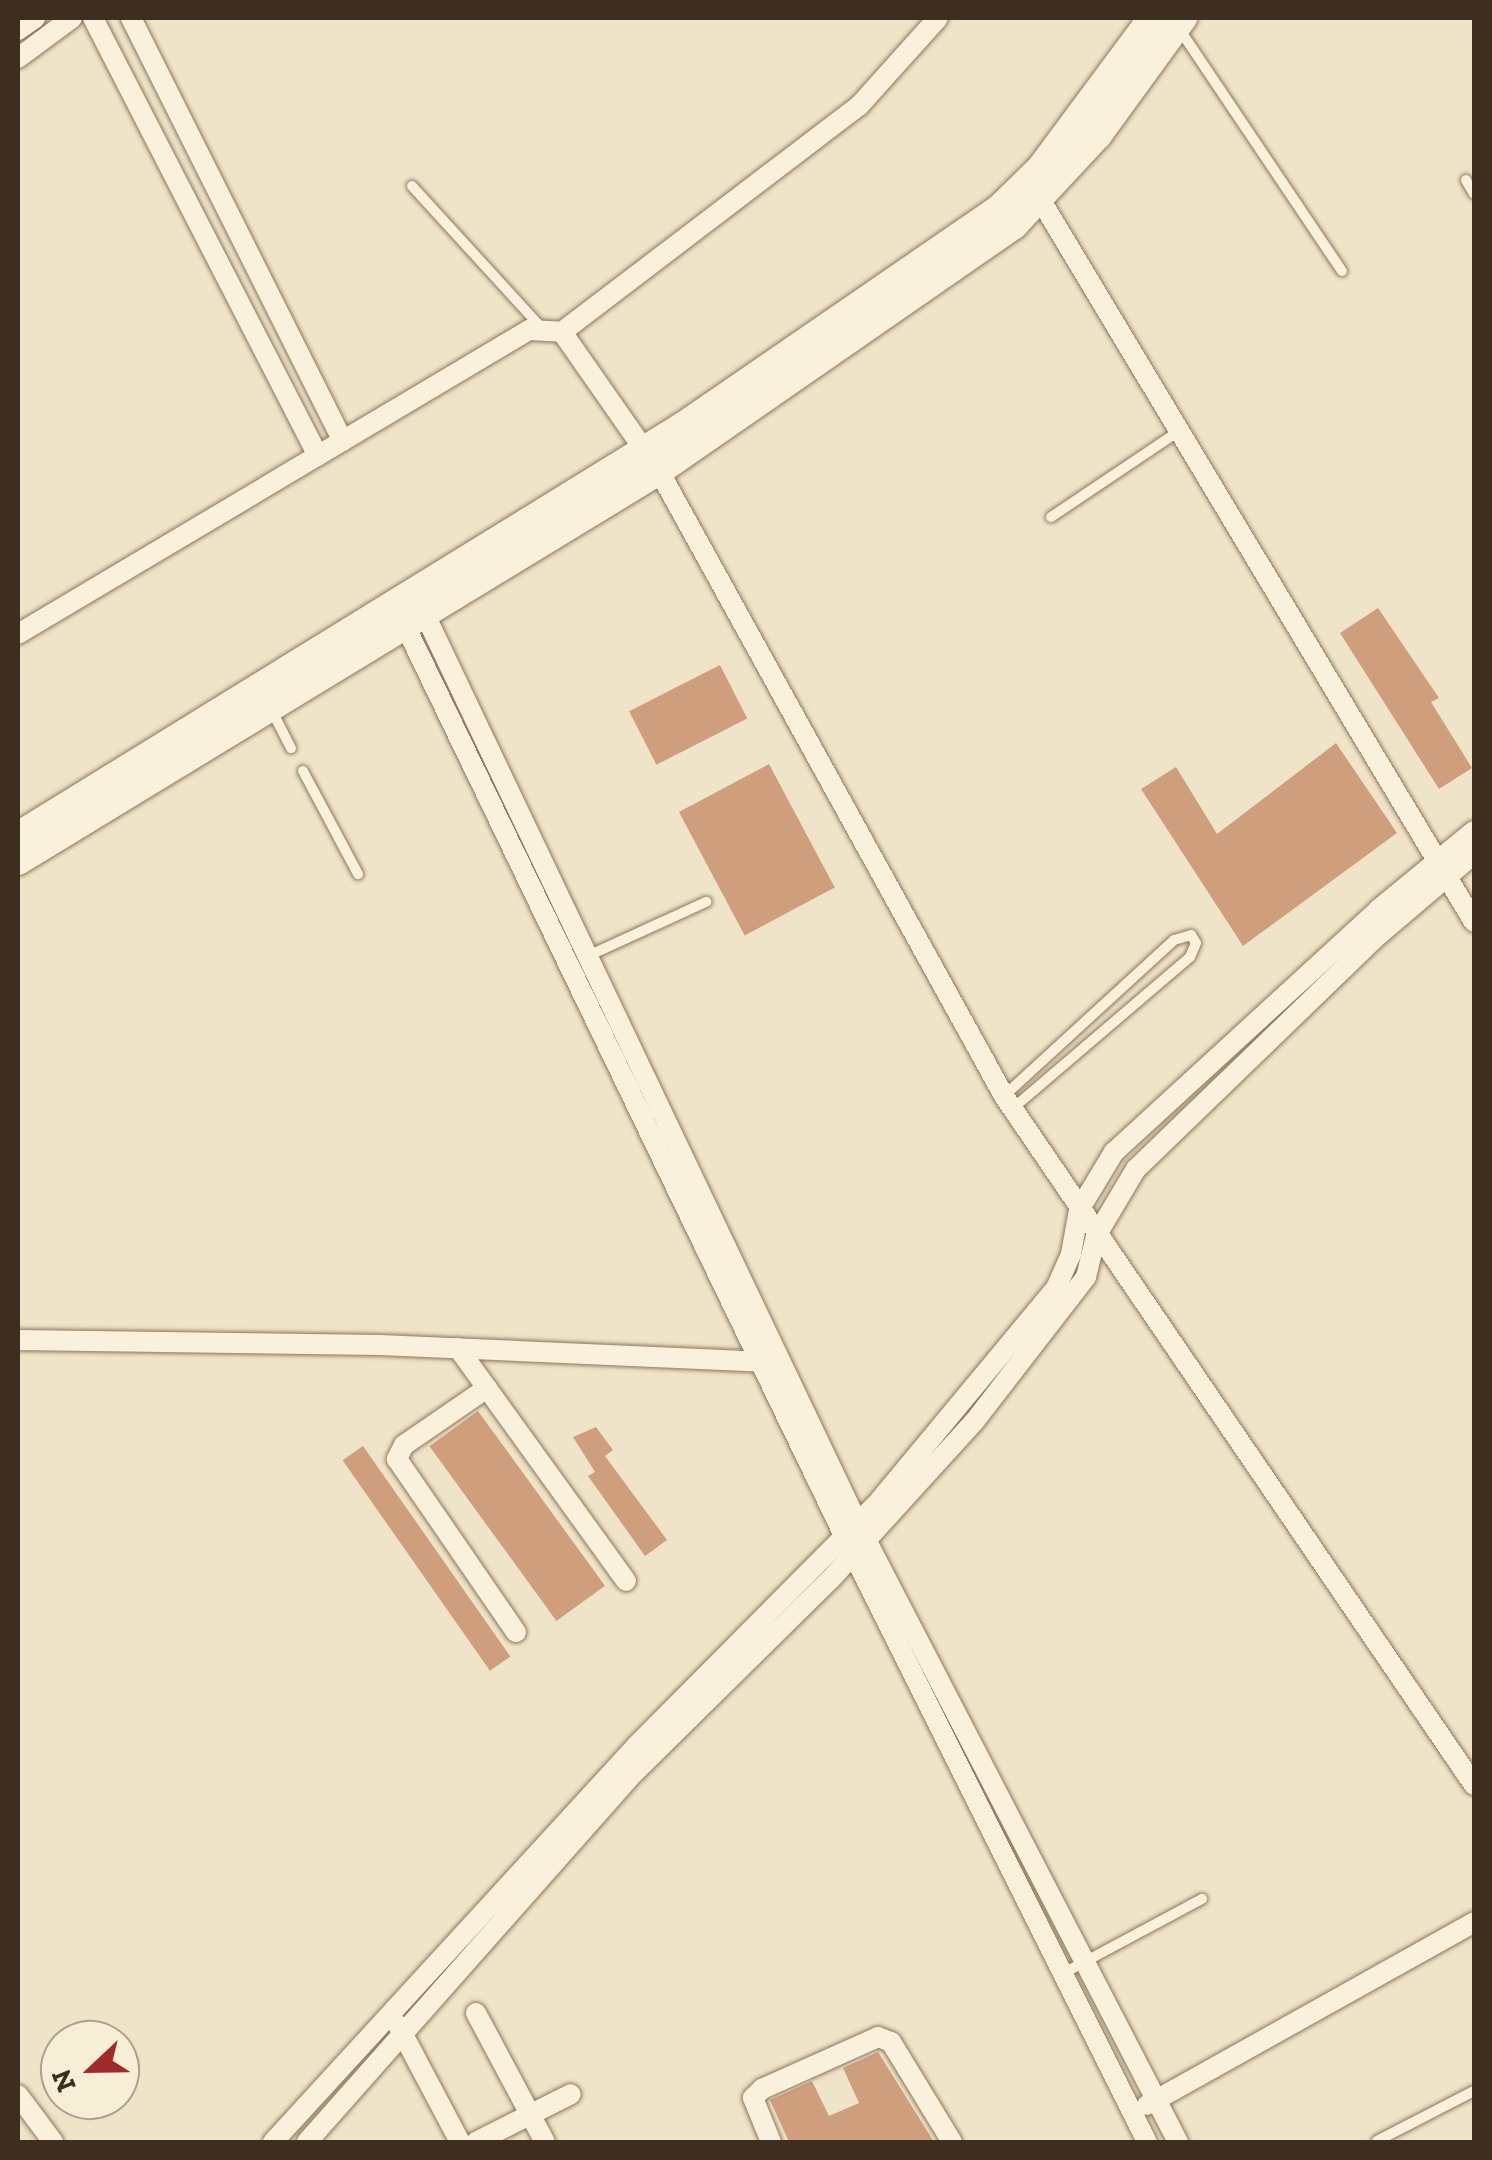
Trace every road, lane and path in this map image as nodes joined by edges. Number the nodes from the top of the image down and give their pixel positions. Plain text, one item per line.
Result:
1 (35, 18) edge
2 (72, 18) edge
3 (93, 18) edge
4 (130, 18) edge
5 (938, 18) edge
6 (1170, 20) edge
7 (18, 30) edge
8 (18, 58) edge
9 (1466, 180) dead end
10 (412, 186) dead end
11 (1474, 194) edge
12 (1040, 200) junction
13 (1342, 271) dead end
14 (540, 326) junction
15 (562, 332) junction
16 (1180, 430) junction
17 (343, 440) junction
18 (318, 455) junction
19 (652, 460) junction
20 (1051, 517) dead end
21 (409, 607) junction
22 (18, 634) edge
23 (269, 706) junction
24 (291, 748) dead end
25 (303, 771) dead end
26 (1474, 832) edge
27 (18, 836) edge
28 (1474, 854) edge
29 (18, 861) edge
30 (1443, 866) junction
31 (358, 874) dead end
32 (706, 902) dead end
33 (1474, 922) edge
34 (590, 955) junction
35 (1008, 1102) junction
36 (1078, 1210) junction
37 (1096, 1236) junction
38 (18, 1340) edge
39 (458, 1348) junction
40 (771, 1362) junction
41 (487, 1388) junction
42 (855, 1538) junction
43 (626, 1582) dead end
44 (516, 1632) dead end
45 (1474, 1785) edge
46 (1202, 1899) dead end
47 (1474, 1922) edge
48 (1086, 1962) junction
49 (1062, 1974) junction
50 (392, 2013) junction
51 (476, 2013) dead end
52 (402, 2034) junction
53 (1474, 2091) edge
54 (571, 2094) dead end
55 (18, 2095) edge
56 (1156, 2100) junction
57 (1132, 2113) junction
58 (530, 2115) junction
59 (1377, 2140) edge
60 (53, 2142) edge
61 (273, 2142) edge
62 (307, 2142) edge
63 (460, 2142) edge
64 (476, 2142) edge
65 (545, 2142) edge
66 (771, 2142) edge
67 (952, 2142) edge
68 (1146, 2142) edge
69 (1178, 2142) edge

1 - 7 street
2 - 8 street
3 - 18 street
4 - 17 street
5 - 15 street
6 - 12 main road
6 - 13 lane
6 - 19 main road
9 - 11 lane
10 - 14 lane
12 - 16 street
12 - 19 main road
14 - 15 street
14 - 17 street
15 - 19 street
16 - 20 lane
16 - 30 street
17 - 18 street
18 - 22 street
19 - 21 main road
19 - 35 street
21 - 23 main road
21 - 27 main road
21 - 34 street
21 - 40 street
23 - 24 lane
23 - 29 main road
25 - 31 lane
26 - 30 street
28 - 30 street
30 - 33 street
30 - 36 street
30 - 37 street
32 - 34 lane
34 - 40 street
35 - 35 lane
35 - 36 street
36 - 37 street
36 - 42 street
37 - 42 street
37 - 45 street
38 - 39 street
39 - 40 street
39 - 41 street
40 - 42 street
41 - 43 street
41 - 44 street
42 - 48 street
42 - 49 street
42 - 50 street
42 - 52 street
46 - 48 lane
47 - 56 street
48 - 49 lane
48 - 56 street
49 - 57 street
50 - 52 street
50 - 61 street
51 - 58 street
52 - 62 street
52 - 63 street
53 - 59 lane
54 - 58 street
55 - 60 street
56 - 57 street
56 - 69 street
57 - 68 street
58 - 64 street
58 - 65 street
66 - 67 street

